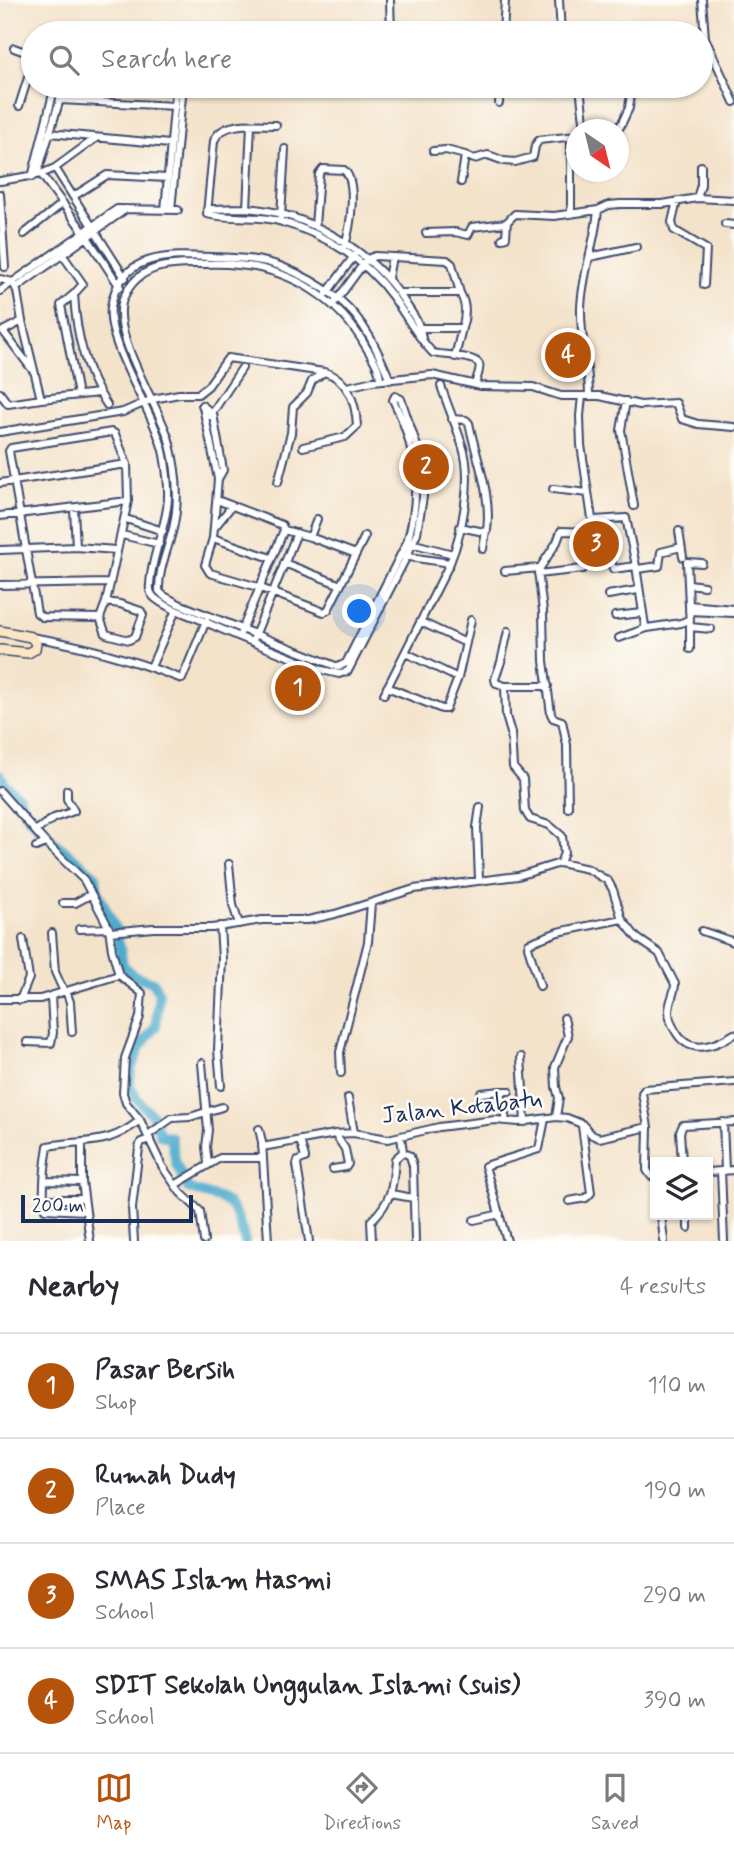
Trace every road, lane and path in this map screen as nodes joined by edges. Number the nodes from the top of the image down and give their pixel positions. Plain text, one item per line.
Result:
1 (390, 0) edge
2 (505, 0) edge
3 (559, 0) edge
4 (702, 0) edge
5 (391, 21) edge
6 (504, 21) edge
7 (560, 21) edge
8 (704, 21) edge
9 (14, 48) dead end
10 (21, 51) edge
11 (713, 56) edge
12 (22, 98) edge
13 (53, 98) edge
14 (177, 98) edge
15 (179, 98) edge
16 (499, 98) edge
17 (581, 98) edge
18 (630, 98) edge
19 (60, 100) joint
20 (734, 102) edge
21 (499, 103) dead end
22 (19, 106) dead end
23 (177, 106) junction
24 (584, 119) edge
25 (624, 119) edge
26 (251, 125) junction
27 (276, 125) dead end
28 (49, 133) junction
29 (566, 136) edge
30 (96, 138) junction
31 (170, 144) junction
32 (285, 149) dead end
33 (433, 151) dead end
34 (464, 155) junction
35 (701, 166) dead end
36 (55, 168) junction
37 (37, 176) junction
38 (168, 178) junction
39 (0, 181) edge
40 (461, 182) dead end
41 (572, 182) edge
42 (74, 196) junction
43 (0, 197) edge
44 (697, 198) junction
45 (734, 200) edge
46 (677, 201) junction
47 (63, 203) junction
48 (247, 208) junction
49 (207, 209) junction
50 (172, 210) junction
51 (598, 210) junction
52 (571, 214) junction
53 (280, 218) junction
54 (507, 222) junction
55 (726, 224) dead end
56 (734, 225) edge
57 (315, 226) junction
58 (94, 227) junction
59 (2, 231) edge
60 (426, 233) dead end
61 (24, 234) dead end
62 (85, 234) junction
63 (502, 239) dead end
64 (344, 247) junction
65 (636, 247) dead end
66 (62, 254) junction
67 (355, 255) junction
68 (392, 257) junction
69 (590, 257) junction
70 (365, 262) junction
71 (5, 267) dead end
72 (125, 277) junction
73 (387, 278) junction
74 (0, 279) edge
75 (14, 285) junction
76 (131, 285) junction
77 (704, 285) dead end
78 (118, 286) junction
79 (0, 291) edge
80 (390, 293) junction
81 (399, 293) junction
82 (460, 293) junction
83 (74, 294) junction
84 (326, 294) junction
85 (125, 295) junction
86 (336, 302) junction
87 (22, 321) junction
88 (462, 328) junction
89 (418, 329) junction
90 (1, 332) edge
91 (81, 350) junction
92 (71, 352) junction
93 (455, 357) junction
94 (242, 368) dead end
95 (324, 372) junction
96 (36, 373) junction
97 (384, 377) junction
98 (476, 381) dead end
99 (441, 386) dead end
100 (347, 387) junction
101 (0, 393) edge
102 (99, 393) junction
103 (78, 395) junction
104 (585, 396) junction
105 (41, 399) junction
106 (153, 399) junction
107 (626, 401) junction
108 (145, 402) junction
109 (8, 404) junction
110 (107, 405) dead end
111 (0, 410) edge
112 (214, 414) junction
113 (205, 419) junction
114 (453, 419) junction
115 (734, 427) edge
116 (0, 432) edge
117 (215, 443) junction
118 (303, 447) dead end
119 (127, 464) junction
120 (15, 481) junction
121 (278, 482) dead end
122 (0, 483) edge
123 (553, 489) dead end
124 (588, 493) junction
125 (217, 500) junction
126 (128, 502) junction
127 (634, 506) dead end
128 (231, 507) junction
129 (74, 509) junction
130 (21, 514) junction
131 (0, 516) edge
132 (126, 519) junction
133 (317, 519) dead end
134 (594, 520) junction
135 (214, 527) junction
136 (460, 527) junction
137 (162, 530) junction
138 (284, 530) junction
139 (486, 531) junction
140 (679, 531) dead end
141 (171, 533) junction
142 (298, 533) junction
143 (122, 535) junction
144 (605, 535) dead end
145 (365, 536) dead end
146 (310, 537) junction
147 (214, 538) junction
148 (410, 543) junction
149 (158, 544) junction
150 (168, 546) junction
151 (76, 547) junction
152 (681, 547) junction
153 (483, 549) dead end
154 (0, 550) edge
155 (27, 550) junction
156 (116, 550) junction
157 (356, 554) junction
158 (453, 554) junction
159 (404, 556) junction
160 (683, 557) dead end
161 (271, 558) junction
162 (284, 563) junction
163 (450, 563) junction
164 (702, 563) dead end
165 (637, 567) junction
166 (583, 569) dead end
167 (505, 571) dead end
168 (539, 571) junction
169 (32, 583) junction
170 (109, 583) junction
171 (689, 584) junction
172 (0, 585) edge
173 (341, 585) junction
174 (704, 586) dead end
175 (258, 587) junction
176 (638, 590) junction
177 (273, 592) junction
178 (608, 595) dead end
179 (106, 602) junction
180 (176, 610) junction
181 (689, 611) junction
182 (734, 611) edge
183 (642, 613) junction
184 (615, 616) dead end
185 (100, 618) junction
186 (207, 619) junction
187 (471, 620) dead end
188 (421, 622) junction
189 (690, 627) junction
190 (647, 628) junction
191 (711, 629) dead end
192 (0, 631) edge
193 (508, 631) dead end
194 (240, 632) junction
195 (30, 636) junction
196 (254, 638) junction
197 (619, 638) dead end
198 (48, 639) junction
199 (466, 643) junction
200 (36, 646) junction
201 (690, 649) dead end
202 (0, 650) edge
203 (406, 653) junction
204 (151, 667) junction
205 (458, 678) junction
206 (505, 686) junction
207 (548, 686) junction
208 (67, 790) dead end
209 (0, 791) edge
210 (480, 807) dead end
211 (568, 808) dead end
212 (38, 829) junction
213 (46, 843) junction
214 (36, 847) dead end
215 (560, 863) junction
216 (229, 864) dead end
217 (479, 880) junction
218 (90, 895) junction
219 (370, 903) junction
220 (63, 904) dead end
221 (622, 919) junction
222 (239, 924) junction
223 (220, 926) junction
224 (79, 929) dead end
225 (113, 930) junction
226 (702, 931) dead end
227 (52, 933) dead end
228 (23, 939) dead end
229 (734, 942) edge
230 (119, 975) junction
231 (540, 986) dead end
232 (65, 992) junction
233 (51, 996) junction
234 (0, 999) edge
235 (20, 999) junction
236 (564, 1018) dead end
237 (72, 1032) dead end
238 (734, 1034) edge
239 (27, 1042) dead end
240 (521, 1058) dead end
241 (202, 1063) dead end
242 (341, 1073) dead end
243 (221, 1077) junction
244 (204, 1079) junction
245 (734, 1082) edge
246 (221, 1086) dead end
247 (501, 1091) junction
248 (509, 1091) dead end
249 (481, 1093) dead end
250 (348, 1098) dead end
251 (222, 1107) dead end
252 (206, 1110) junction
253 (556, 1117) junction
254 (545, 1119) junction
255 (140, 1120) junction
256 (506, 1121) junction
257 (525, 1122) junction
258 (723, 1122) junction
259 (734, 1122) edge
260 (582, 1124) junction
261 (648, 1127) junction
262 (260, 1129) dead end
263 (354, 1133) junction
264 (335, 1134) junction
265 (149, 1137) junction
266 (401, 1137) junction
267 (300, 1140) junction
268 (82, 1143) junction
269 (262, 1147) junction
270 (403, 1152) junction
271 (682, 1157) edge
272 (262, 1158) junction
273 (208, 1163) junction
274 (332, 1169) dead end
275 (734, 1170) edge
276 (723, 1171) junction
277 (713, 1172) edge
278 (650, 1174) edge
279 (46, 1181) junction
280 (82, 1182) junction
281 (174, 1185) junction
282 (391, 1194) junction
283 (413, 1198) junction
284 (43, 1199) junction
285 (84, 1199) junction
286 (569, 1201) dead end
287 (85, 1210) junction
288 (500, 1214) junction
289 (474, 1220) dead end
290 (662, 1220) edge
291 (688, 1220) edge
292 (688, 1228) dead end
293 (90, 1241) edge
294 (134, 1241) edge
295 (204, 1241) edge
296 (268, 1241) edge
297 (309, 1241) edge
298 (372, 1241) edge
299 (415, 1241) edge
300 (507, 1241) edge
301 (664, 1241) edge
302 (724, 1241) edge

1 - 5 street
2 - 6 street
3 - 7 street
4 - 8 street
9 - 10 street
11 - 20 street
12 - 22 street
13 - 37 street
14 - 23 street
15 - 23 street
16 - 21 street
17 - 24 street
18 - 25 street
19 - 23 street
19 - 28 street
23 - 31 street
23 - 50 street
26 - 27 street
26 - 48 street
26 - 49 street
28 - 30 street
28 - 37 street
29 - 34 street
30 - 31 street
30 - 36 street
31 - 38 street
32 - 53 street
33 - 34 street
34 - 40 street
35 - 44 street
36 - 37 street
36 - 42 street
37 - 39 street
37 - 47 street
38 - 42 street
38 - 50 street
41 - 52 street
42 - 58 street
43 - 59 street
44 - 45 street
44 - 46 street
46 - 51 street
46 - 77 street
47 - 61 street
47 - 62 street
48 - 49 street
48 - 53 street
49 - 53 street
50 - 58 street
51 - 52 street
51 - 69 street
52 - 54 street
53 - 57 street
53 - 64 street
54 - 60 street
54 - 63 street
55 - 56 street
57 - 64 street
57 - 64 street
58 - 62 street
58 - 72 street
59 - 71 street
62 - 66 street
62 - 75 street
62 - 78 street
64 - 67 street
65 - 69 street
66 - 75 street
66 - 83 street
67 - 70 street
67 - 84 street
68 - 70 street
68 - 73 street
68 - 82 street
69 - 104 street
70 - 73 street
70 - 80 street
70 - 86 street
72 - 76 street
72 - 78 street
72 - 84 street
73 - 81 street
74 - 75 street
75 - 79 street
75 - 87 street
76 - 84 street
76 - 85 street
78 - 85 street
78 - 108 street
80 - 81 street
80 - 89 street
81 - 82 street
81 - 89 street
82 - 88 street
83 - 91 street
83 - 92 street
84 - 86 street
85 - 106 street
86 - 97 street
87 - 90 street
87 - 96 street
88 - 89 street
88 - 93 street
89 - 93 street
90 - 96 street
91 - 92 street
91 - 102 street
92 - 103 street
93 - 98 street
94 - 112 street
95 - 100 street
95 - 106 street
95 - 121 street
96 - 105 street
97 - 100 street
97 - 104 street
99 - 114 street
100 - 118 street
101 - 109 street
102 - 103 street
102 - 110 street
103 - 105 street
104 - 107 street
104 - 124 street
105 - 109 street
106 - 108 street
106 - 141 street
107 - 115 street
107 - 127 street
108 - 116 street
108 - 137 street
109 - 111 street
112 - 113 street
112 - 113 street
112 - 117 street
113 - 117 street
114 - 136 street
114 - 139 street
117 - 125 street
119 - 120 street
119 - 120 street
119 - 126 street
120 - 122 street
120 - 130 street
123 - 124 street
124 - 134 street
125 - 128 street
125 - 135 street
126 - 129 street
126 - 132 street
128 - 135 street
128 - 138 street
129 - 130 street
129 - 151 street
130 - 131 street
130 - 155 street
132 - 137 street
132 - 143 street
133 - 146 street
134 - 165 street
134 - 168 street
135 - 147 street
136 - 139 street
136 - 158 street
137 - 141 street
137 - 149 street
138 - 142 street
138 - 161 street
139 - 153 street
140 - 152 street
141 - 150 street
142 - 146 street
142 - 162 street
143 - 149 street
143 - 156 street
144 - 165 street
145 - 157 street
146 - 157 street
147 - 161 street
147 - 175 street
148 - 148 street
148 - 158 street
148 - 159 street
149 - 150 street
149 - 180 street
150 - 186 street
151 - 155 street
151 - 156 street
152 - 160 street
152 - 165 street
154 - 155 street
155 - 169 street
156 - 170 street
157 - 173 street
158 - 163 street
159 - 163 street
159 - 196 street
161 - 175 street
162 - 173 street
162 - 177 street
163 - 188 street
164 - 171 street
165 - 176 street
166 - 168 street
167 - 168 street
168 - 207 street
169 - 170 street
169 - 172 street
169 - 185 street
170 - 179 street
171 - 174 street
171 - 181 street
173 - 177 street
175 - 177 street
175 - 194 street
176 - 178 street
176 - 183 street
177 - 196 street
179 - 185 street
179 - 185 street
180 - 186 street
180 - 204 street
181 - 182 street
181 - 189 street
181 - 190 street
183 - 184 street
183 - 190 street
186 - 194 street
186 - 204 street
187 - 199 street
188 - 199 street
188 - 203 street
189 - 191 street
189 - 201 street
190 - 197 street
192 - 195 street
193 - 206 street
194 - 196 street
195 - 198 street
195 - 200 street
198 - 200 street
198 - 204 street
199 - 205 street
200 - 202 street
203 - 205 street
203 - 205 street
206 - 207 street
206 - 215 street
207 - 211 street
208 - 212 street
209 - 212 street
210 - 217 street
212 - 213 street
213 - 214 street
213 - 218 street
215 - 217 street
215 - 221 street
216 - 222 street
217 - 219 street
218 - 220 street
218 - 225 street
219 - 222 street
219 - 242 street
221 - 231 street
221 - 238 street
222 - 223 street
223 - 225 street
223 - 243 street
224 - 225 street
225 - 230 street
226 - 229 street
227 - 232 street
228 - 235 street
230 - 232 street
230 - 255 street
232 - 233 street
232 - 237 street
233 - 235 street
233 - 239 street
234 - 235 street
236 - 253 street
240 - 257 street
241 - 244 street
243 - 244 street
243 - 246 street
244 - 252 street
245 - 261 street
247 - 248 street
247 - 249 street
247 - 256 street
250 - 263 street
251 - 252 street
252 - 265 street
252 - 273 street
253 - 254 street, Jalan Kotabatu
253 - 260 street, Jalan Kotabatu
254 - 257 street, Jalan Kotabatu
254 - 288 street
255 - 265 street
255 - 268 street
256 - 257 street, Jalan Kotabatu
256 - 266 street, Jalan Kotabatu
258 - 259 street
258 - 271 street
258 - 276 street
260 - 261 street, Jalan Kotabatu
260 - 286 street
261 - 278 street
262 - 269 street
263 - 264 street, Jalan Kotabatu
263 - 266 street, Jalan Kotabatu
264 - 267 street, Jalan Kotabatu
264 - 274 street
265 - 281 street
265 - 294 street
266 - 270 street
267 - 269 street, Jalan Kotabatu
267 - 297 street
268 - 279 street
268 - 280 street
269 - 272 street
270 - 282 street
270 - 283 street
272 - 273 street
272 - 296 street
273 - 281 street
275 - 276 street
276 - 277 street
276 - 302 street
279 - 280 street
279 - 284 street
280 - 285 street
281 - 295 street
282 - 283 street
282 - 298 street
283 - 299 street
284 - 285 street
284 - 287 street
285 - 287 street
287 - 293 street
288 - 289 street
288 - 300 street
290 - 301 street
291 - 292 street

